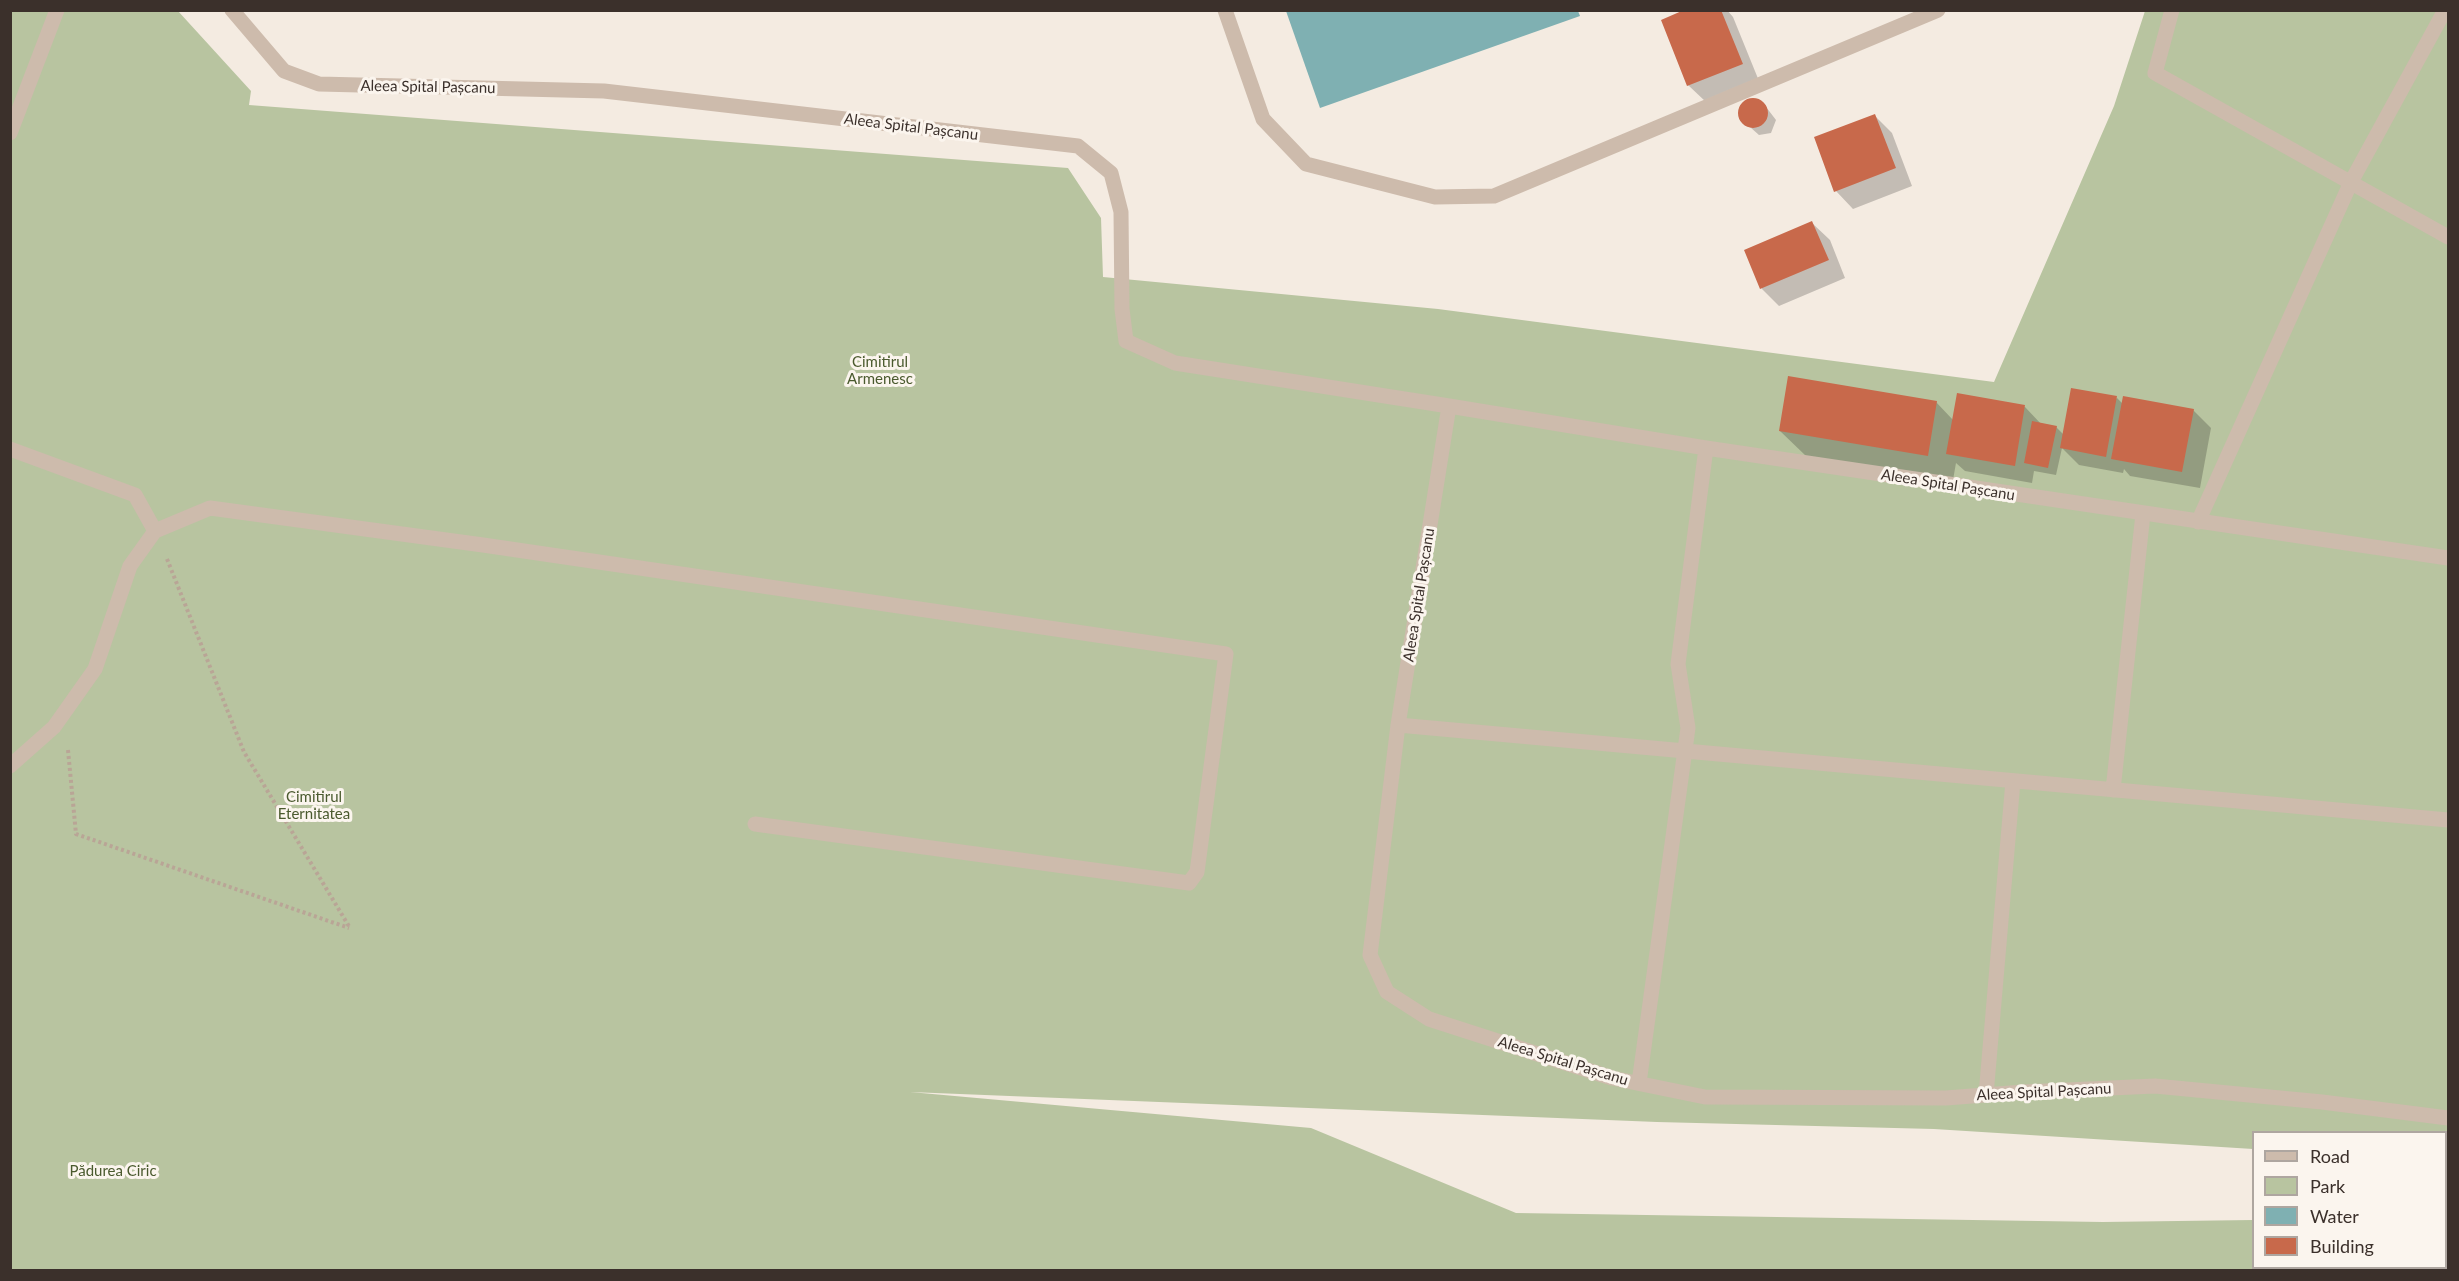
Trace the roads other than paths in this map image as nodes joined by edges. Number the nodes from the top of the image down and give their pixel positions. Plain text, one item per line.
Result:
1 (57, 10) edge
2 (232, 10) edge
3 (1225, 10) edge
4 (1938, 10) edge
5 (2172, 10) edge
6 (2445, 10) edge
7 (10, 133) edge
8 (2351, 182) junction
9 (2448, 237) edge
10 (1449, 406) junction
11 (10, 448) edge
12 (1706, 448) junction
13 (2143, 514) junction
14 (2198, 522) junction
15 (155, 531) junction
16 (2448, 558) edge
17 (1398, 725) junction
18 (1684, 751) junction
19 (10, 766) edge
20 (2013, 781) junction
21 (2113, 790) junction
22 (2448, 820) edge
23 (755, 824) dead end
24 (1639, 1083) junction
25 (1986, 1095) junction
26 (2448, 1119) edge

1 - 7 lane
2 - 10 lane, Aleea Spital Pașcanu
3 - 4 lane
5 - 8 lane
6 - 8 lane
8 - 9 lane
8 - 14 lane
10 - 12 lane, Aleea Spital Pașcanu
10 - 17 lane, Aleea Spital Pașcanu
11 - 15 lane
12 - 13 lane, Aleea Spital Pașcanu
12 - 18 lane
13 - 14 lane, Aleea Spital Pașcanu
13 - 21 lane
14 - 16 lane, Aleea Spital Pașcanu
15 - 19 lane
15 - 23 lane
17 - 18 lane
17 - 24 lane, Aleea Spital Pașcanu
18 - 20 lane
18 - 24 lane
20 - 21 lane
20 - 25 lane
21 - 22 lane
24 - 25 lane, Aleea Spital Pașcanu
25 - 26 lane, Aleea Spital Pașcanu

